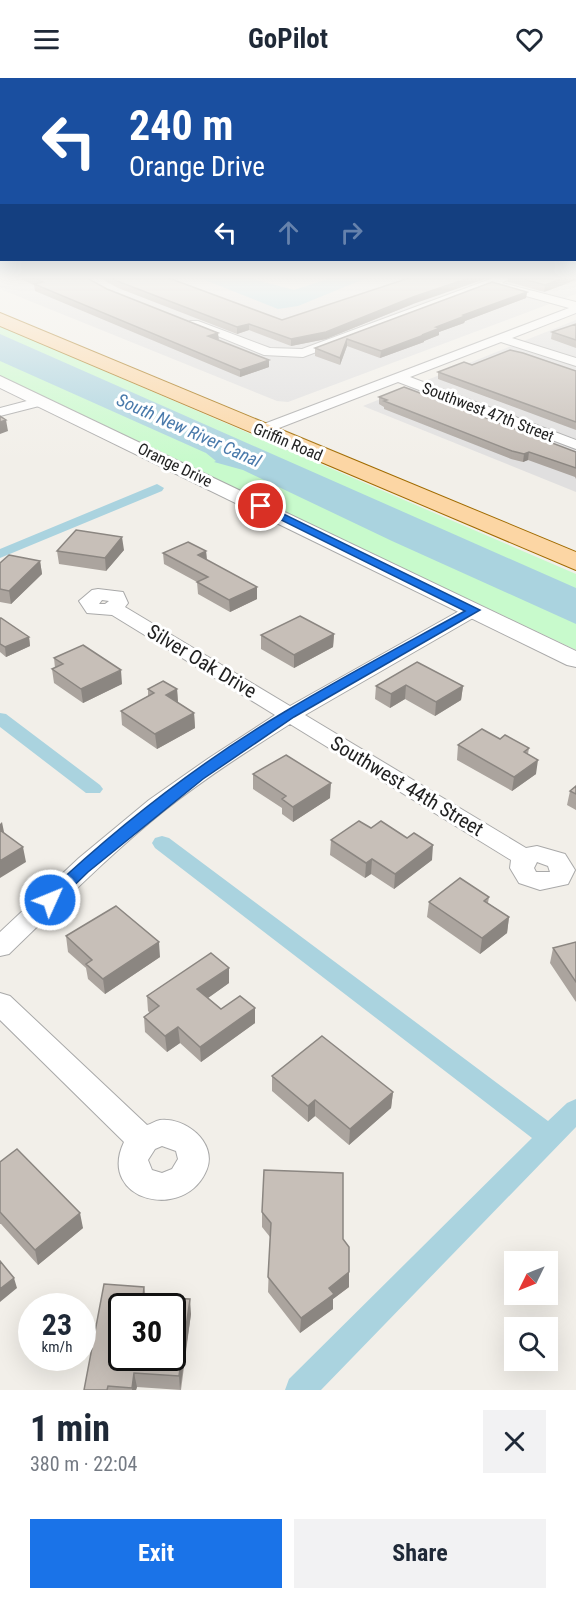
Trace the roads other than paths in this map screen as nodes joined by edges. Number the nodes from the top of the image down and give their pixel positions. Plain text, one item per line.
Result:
1 (49, 338) edge
2 (80, 338) edge
3 (231, 338) edge
4 (343, 338) edge
5 (503, 339) joint
6 (576, 362) edge
7 (396, 380) junction
8 (0, 381) edge
9 (42, 401) junction
10 (0, 412) edge
11 (278, 428) junction
12 (576, 445) edge
13 (576, 540) edge
14 (576, 562) edge
15 (114, 608) dead end
16 (474, 610) junction
17 (576, 660) edge
18 (290, 714) junction
19 (525, 858) dead end
20 (0, 947) edge
21 (0, 1003) edge
22 (143, 1141) dead end

1 - 11 main road, Griffin Road
2 - 11 main road, Griffin Road
3 - 4 street
5 - 6 street
5 - 7 street
7 - 11 street
7 - 12 street, Southwest 47th Street
8 - 9 street, Orange Drive
9 - 10 street
9 - 16 street, Orange Drive
11 - 13 main road, Griffin Road
11 - 14 main road, Griffin Road
15 - 18 street, Silver Oak Drive
16 - 17 street, Orange Drive
16 - 18 street
18 - 19 street, Southwest 44th Street
18 - 20 street
21 - 22 street

